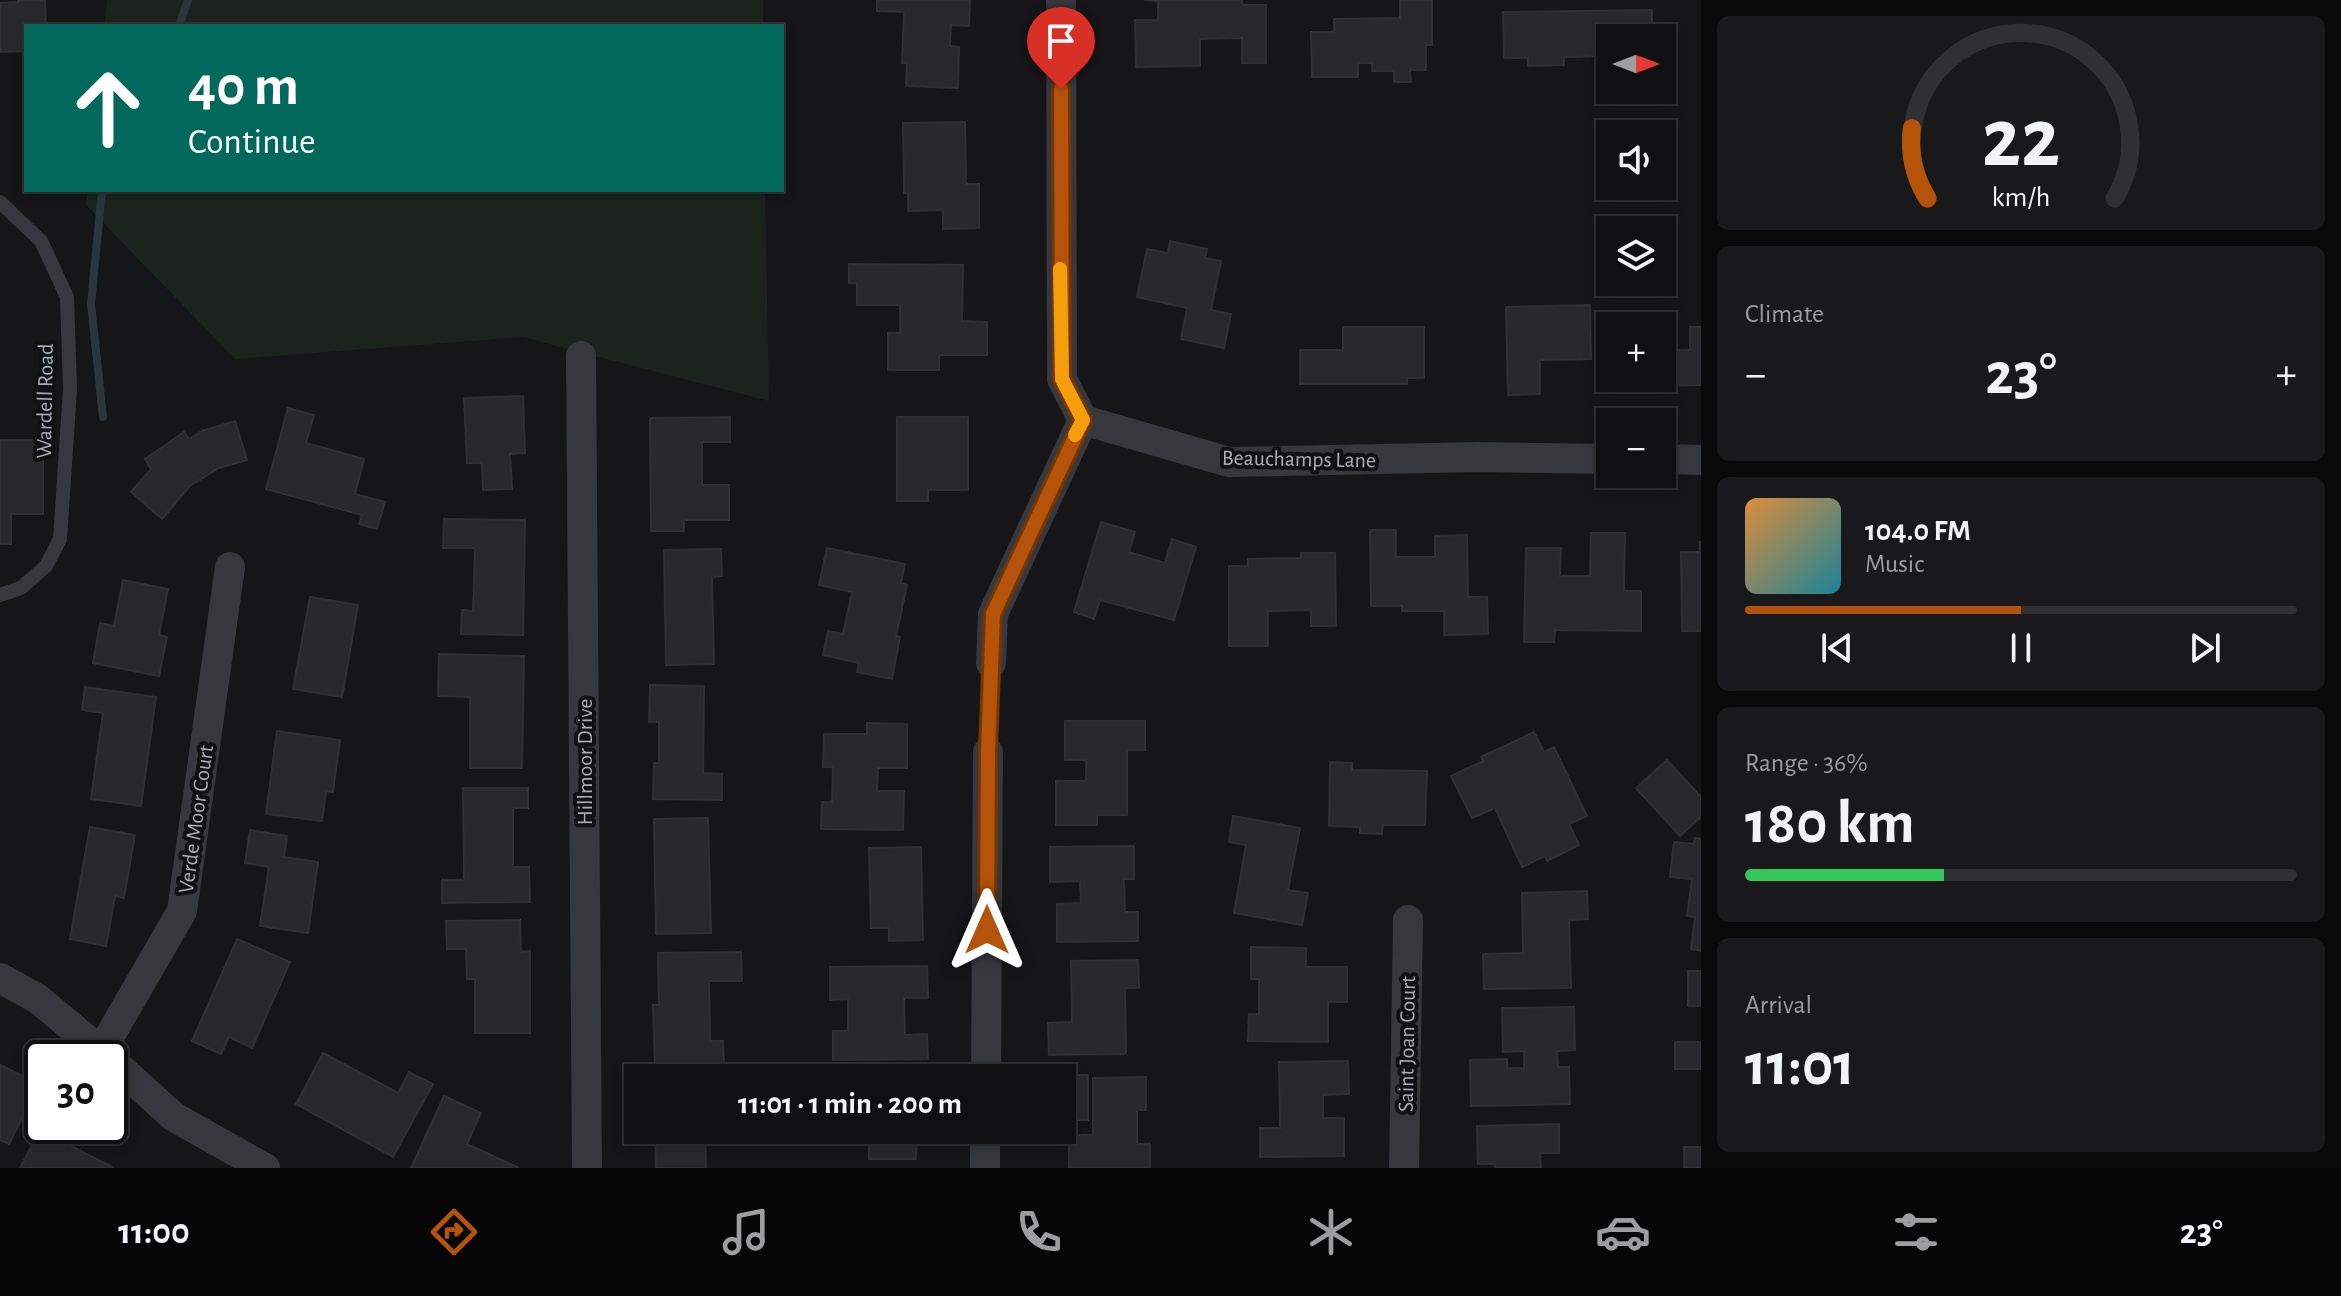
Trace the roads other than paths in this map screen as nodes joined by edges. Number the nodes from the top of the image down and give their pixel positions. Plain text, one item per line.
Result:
1 (1061, 0) edge
2 (0, 202) edge
3 (581, 356) dead end
4 (1083, 420) junction
5 (1596, 459) edge
6 (1676, 459) edge
7 (1701, 460) edge
8 (230, 567) dead end
9 (0, 595) edge
10 (991, 663) joint
11 (988, 752) joint
12 (1408, 920) dead end
13 (0, 978) edge
14 (88, 1040) edge
15 (115, 1040) edge
16 (986, 1064) edge
17 (128, 1075) edge
18 (985, 1144) edge
19 (265, 1168) edge
20 (587, 1168) edge
21 (985, 1168) edge
22 (1404, 1168) edge

1 - 4 street
2 - 9 lane, Wardell Road
3 - 20 street, Hillmoor Drive
4 - 5 street, Beauchamps Lane
4 - 10 street
6 - 7 street
8 - 15 street, Verde Moor Court
10 - 11 lane
11 - 16 street
12 - 22 street, Saint Joan Court
13 - 14 street
17 - 19 street
18 - 21 street

